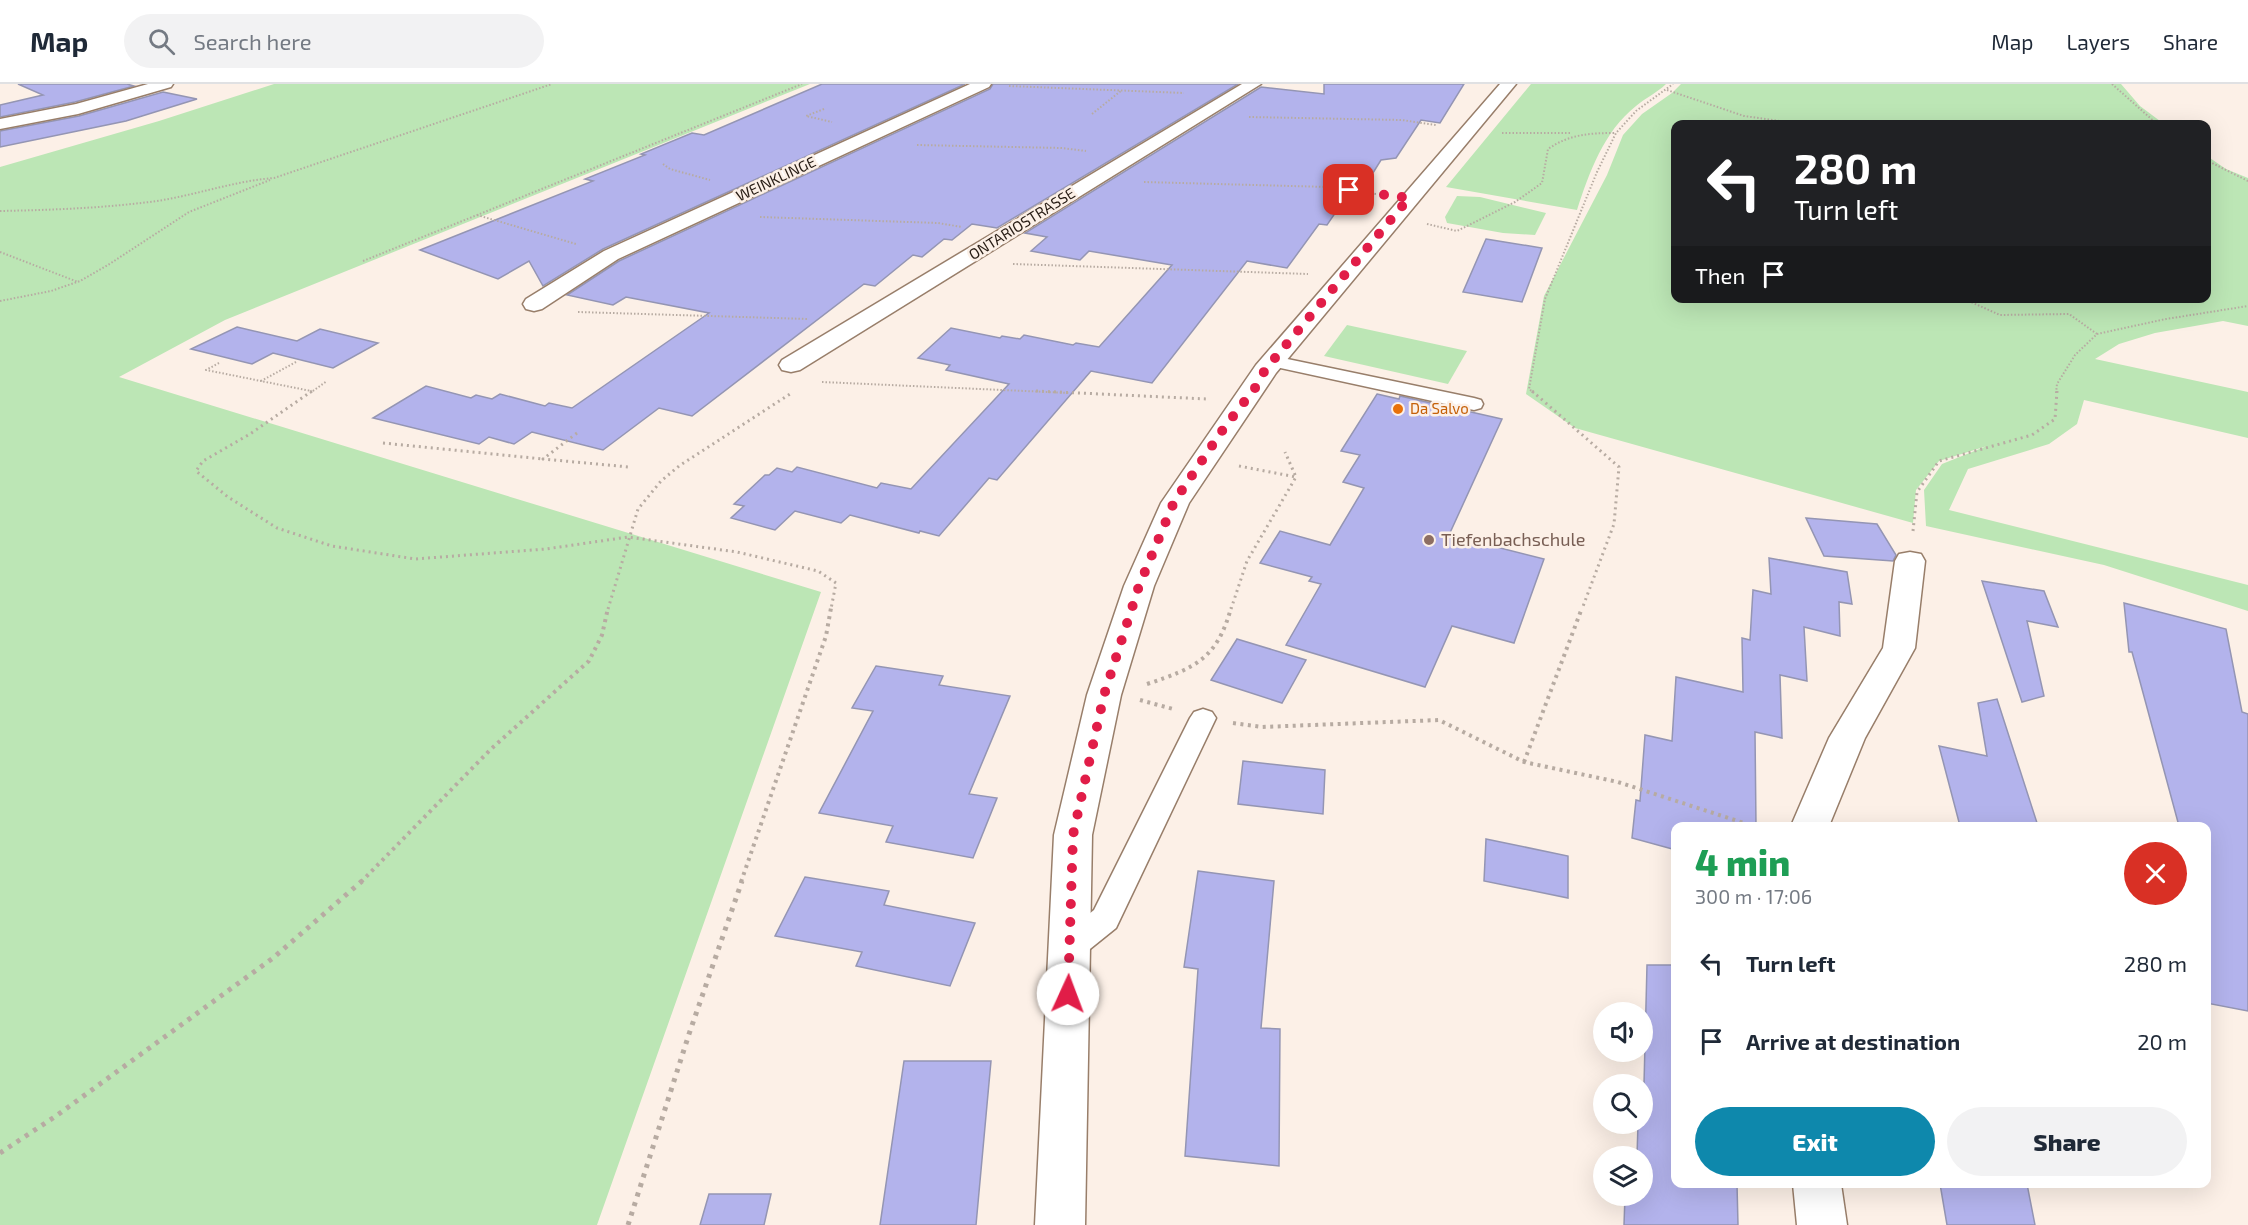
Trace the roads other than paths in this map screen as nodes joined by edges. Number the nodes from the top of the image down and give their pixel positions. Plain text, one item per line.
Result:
1 (165, 84) edge
2 (983, 84) edge
3 (1253, 84) edge
4 (1508, 84) edge
5 (0, 124) edge
6 (541, 275) dead end
7 (572, 280) junction
8 (534, 304) road end
9 (1273, 361) junction
10 (791, 365) road end
11 (1474, 404) dead end
12 (1910, 561) road end
13 (1203, 718) road end
14 (1812, 822) edge
15 (1069, 948) junction
16 (1817, 1188) edge
17 (1060, 1225) edge
18 (1822, 1225) edge

1 - 5 street
2 - 7 street, WEINKLINGE
3 - 10 street, ONTARIOSTRASSE
4 - 9 street
6 - 7 street
7 - 8 street, WEINKLINGE
9 - 11 lane
9 - 15 street
12 - 14 street
13 - 15 lane
15 - 17 street
16 - 18 street

